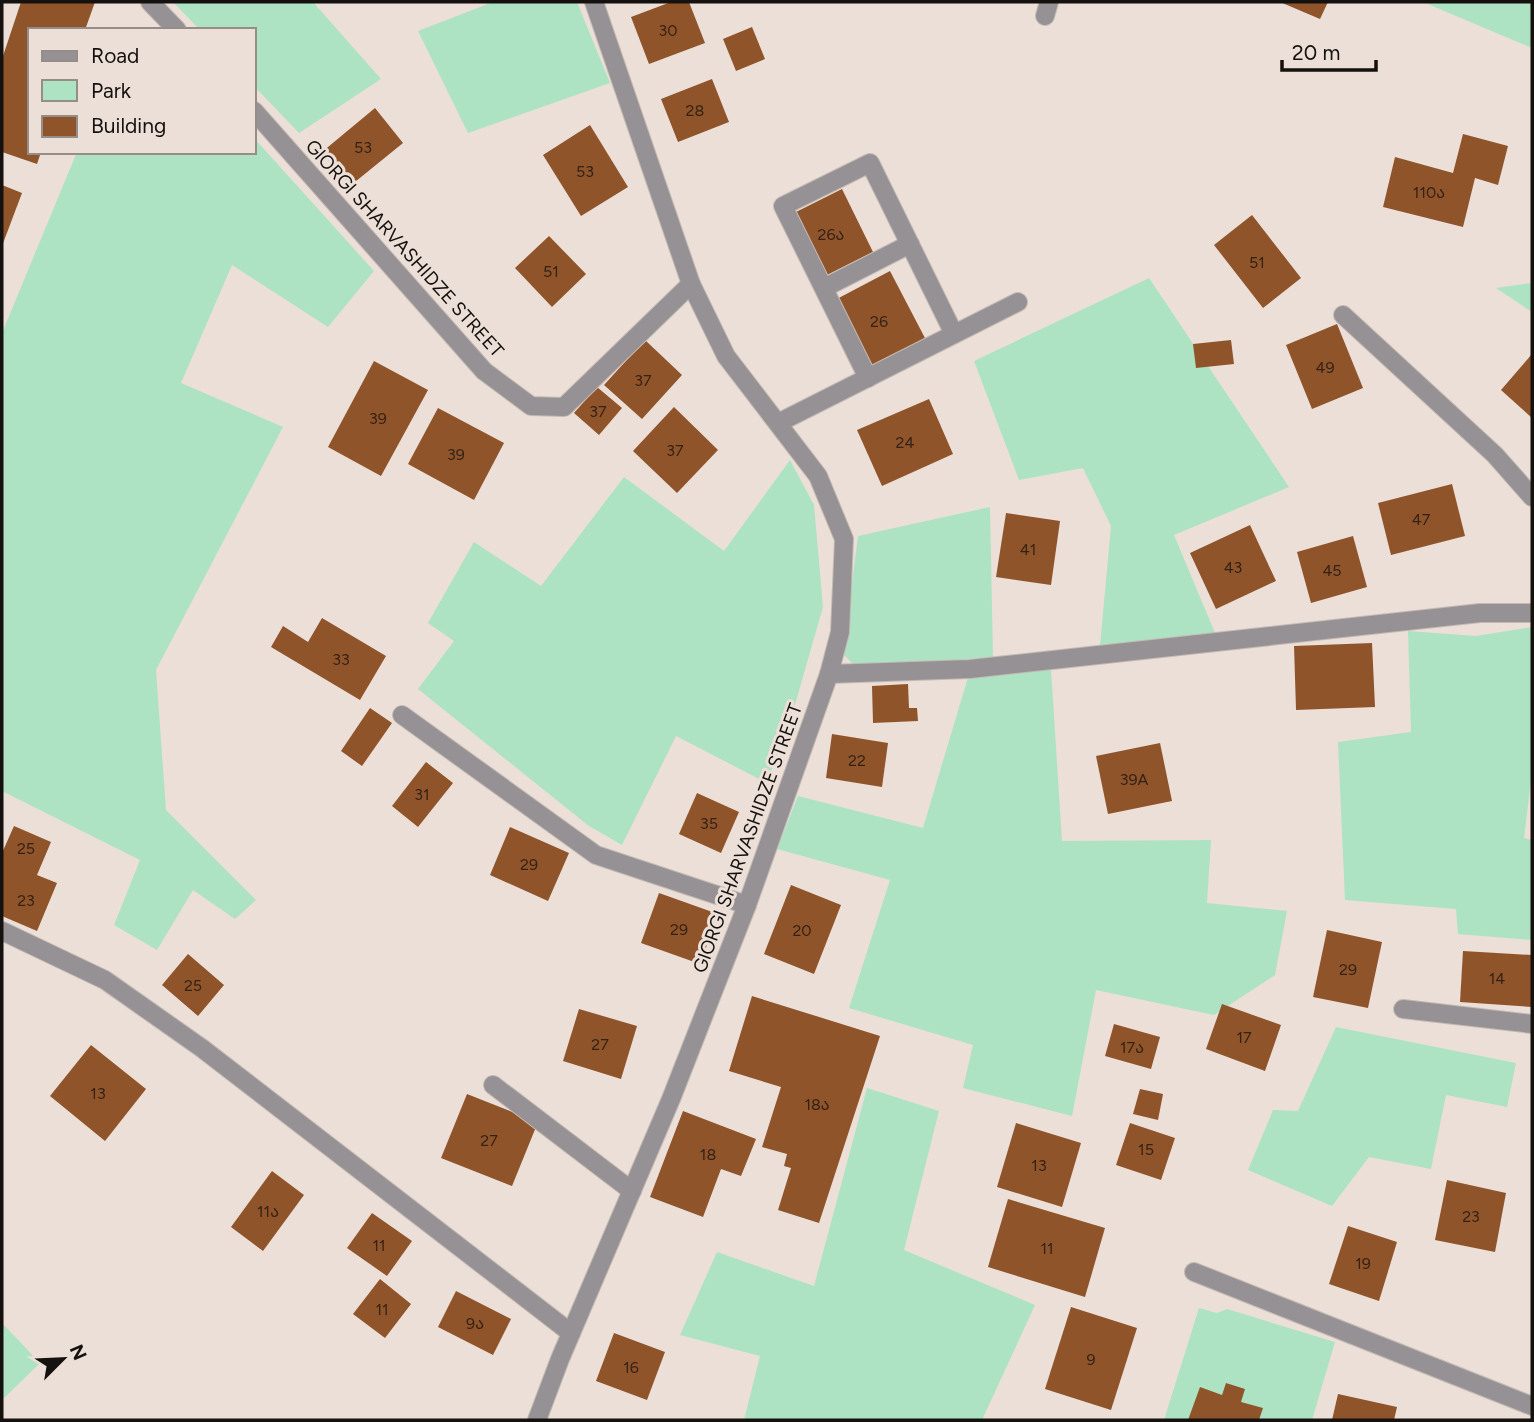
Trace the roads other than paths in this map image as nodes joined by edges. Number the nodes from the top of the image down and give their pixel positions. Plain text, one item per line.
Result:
1 (150, 2) edge
2 (594, 2) edge
3 (175, 28) edge
4 (256, 113) edge
5 (910, 244) junction
6 (691, 284) junction
7 (824, 288) junction
8 (1017, 302) dead end
9 (1343, 315) dead end
10 (954, 334) junction
11 (868, 378) junction
12 (778, 424) junction
13 (1532, 497) edge
14 (1532, 613) edge
15 (829, 674) junction
16 (402, 715) dead end
17 (747, 905) junction
18 (2, 931) edge
19 (1403, 1009) dead end
20 (1532, 1024) edge
21 (493, 1085) dead end
22 (632, 1191) junction
23 (1194, 1272) dead end
24 (571, 1334) junction
25 (1532, 1406) edge
26 (537, 1420) edge

1 - 3 street
2 - 6 street, GIORGI SHARVASHIDZE STREET
4 - 6 street, GIORGI SHARVASHIDZE STREET
5 - 7 street
5 - 7 street
5 - 10 street
6 - 12 street, GIORGI SHARVASHIDZE STREET
7 - 11 street
8 - 10 street
9 - 13 street
10 - 11 street
11 - 12 street
12 - 15 street, GIORGI SHARVASHIDZE STREET
14 - 15 street
15 - 17 street, GIORGI SHARVASHIDZE STREET
16 - 17 street
17 - 22 street, GIORGI SHARVASHIDZE STREET
18 - 24 street
19 - 20 street
21 - 22 street
22 - 24 street, GIORGI SHARVASHIDZE STREET
23 - 25 street
24 - 26 street, GIORGI SHARVASHIDZE STREET

